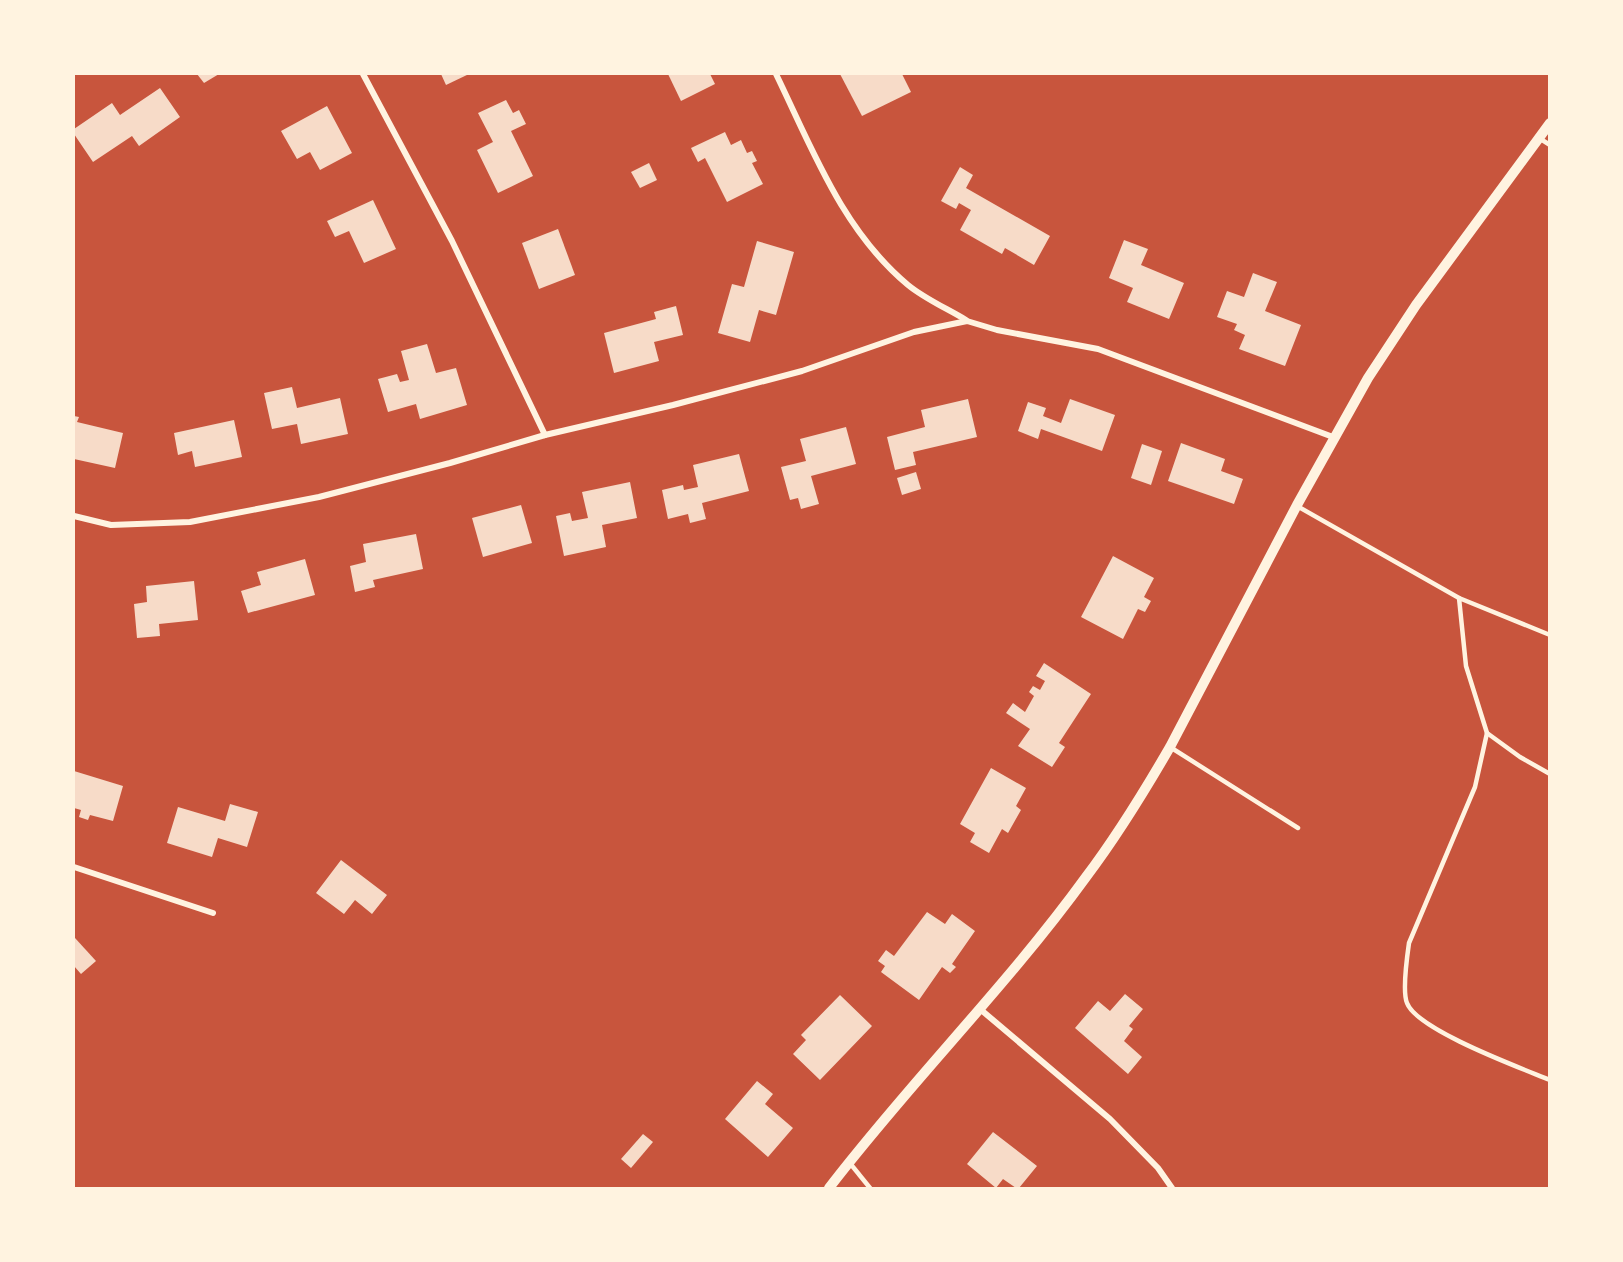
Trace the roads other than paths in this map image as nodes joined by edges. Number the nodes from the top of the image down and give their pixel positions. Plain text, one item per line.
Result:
1 (363, 74) edge
2 (776, 74) edge
3 (1550, 123) edge
4 (1539, 138) junction
5 (1550, 145) edge
6 (967, 321) junction
7 (545, 435) junction
8 (1333, 437) junction
9 (1297, 505) junction
10 (74, 516) edge
11 (1459, 598) junction
12 (1550, 634) edge
13 (1487, 733) junction
14 (1170, 747) junction
15 (1550, 774) edge
16 (1298, 828) dead end
17 (74, 867) edge
18 (213, 914) dead end
19 (980, 1009) junction
20 (1550, 1080) edge
21 (849, 1162) junction
22 (829, 1188) edge
23 (870, 1188) edge
24 (1172, 1188) edge

1 - 7 street
2 - 6 street
3 - 4 street
4 - 5 lane
4 - 8 street
6 - 7 street
6 - 8 street
7 - 10 street
8 - 9 street
9 - 11 lane
9 - 14 street
11 - 12 lane
11 - 13 lane
13 - 15 lane
13 - 20 lane
14 - 16 lane
14 - 19 street
17 - 18 street
19 - 21 street
19 - 24 street
21 - 22 street
21 - 23 lane

